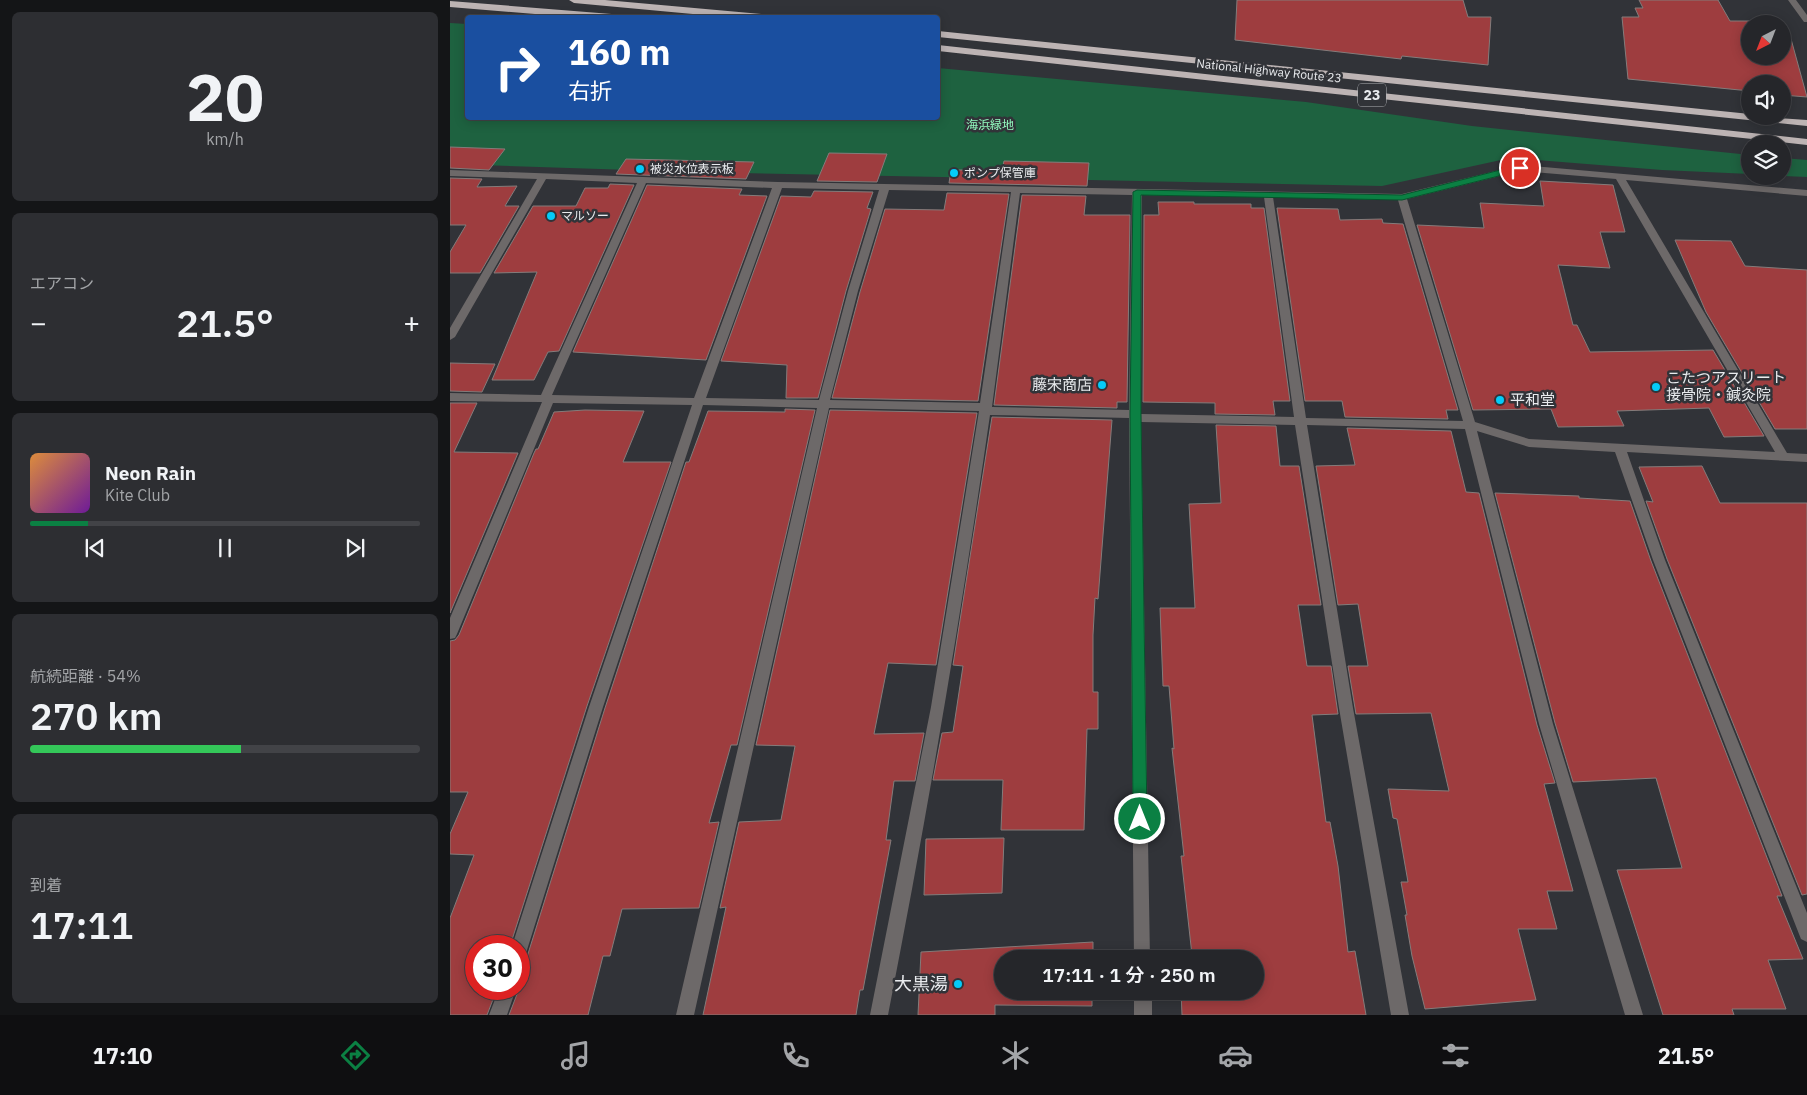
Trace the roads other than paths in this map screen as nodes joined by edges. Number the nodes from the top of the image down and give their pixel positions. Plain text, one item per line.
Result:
1 (574, 0) edge
2 (1792, 0) edge
3 (450, 4) edge
4 (587, 15) edge
5 (740, 15) edge
6 (1807, 20) edge
7 (940, 34) edge
8 (940, 48) edge
9 (1807, 123) edge
10 (1807, 142) edge
11 (451, 176) edge
12 (543, 176) junction
13 (1620, 178) junction
14 (643, 180) junction
15 (778, 185) junction
16 (885, 187) junction
17 (1016, 190) junction
18 (1137, 192) junction
19 (1807, 193) edge
20 (1268, 195) junction
21 (1402, 197) junction
22 (450, 337) edge
23 (450, 397) edge
24 (547, 399) junction
25 (699, 401) junction
26 (824, 403) junction
27 (986, 409) junction
28 (1136, 416) junction
29 (1299, 421) junction
30 (1470, 426) junction
31 (1619, 447) junction
32 (1783, 456) junction
33 (1807, 458) edge
34 (450, 634) edge
35 (1807, 934) edge
36 (524, 935) edge
37 (1142, 950) edge
38 (503, 1000) edge
39 (1143, 1000) edge
40 (498, 1015) edge
41 (685, 1015) edge
42 (879, 1015) edge
43 (1143, 1015) edge
44 (1400, 1015) edge
45 (1634, 1015) edge

1 - 5 highway
2 - 6 street
3 - 4 highway
7 - 9 highway, National Highway Route 23 / 23
8 - 10 highway, National Highway Route 23 / 23
11 - 12 street
12 - 14 street
12 - 22 street
13 - 19 street
13 - 21 street
13 - 32 street
14 - 15 street
14 - 24 street
15 - 16 street
15 - 25 street
16 - 17 street
16 - 26 street
17 - 18 street
17 - 27 street
18 - 20 street
18 - 28 street
20 - 21 street
20 - 29 street
21 - 30 street
23 - 24 street
24 - 25 street
24 - 34 street
25 - 26 street
25 - 36 street
26 - 27 street
26 - 41 street
27 - 28 street
27 - 42 street
28 - 29 street
28 - 37 street
29 - 30 street
29 - 44 street
30 - 31 street
30 - 45 street
31 - 32 street
31 - 35 street
32 - 33 street
38 - 40 street
39 - 43 street

